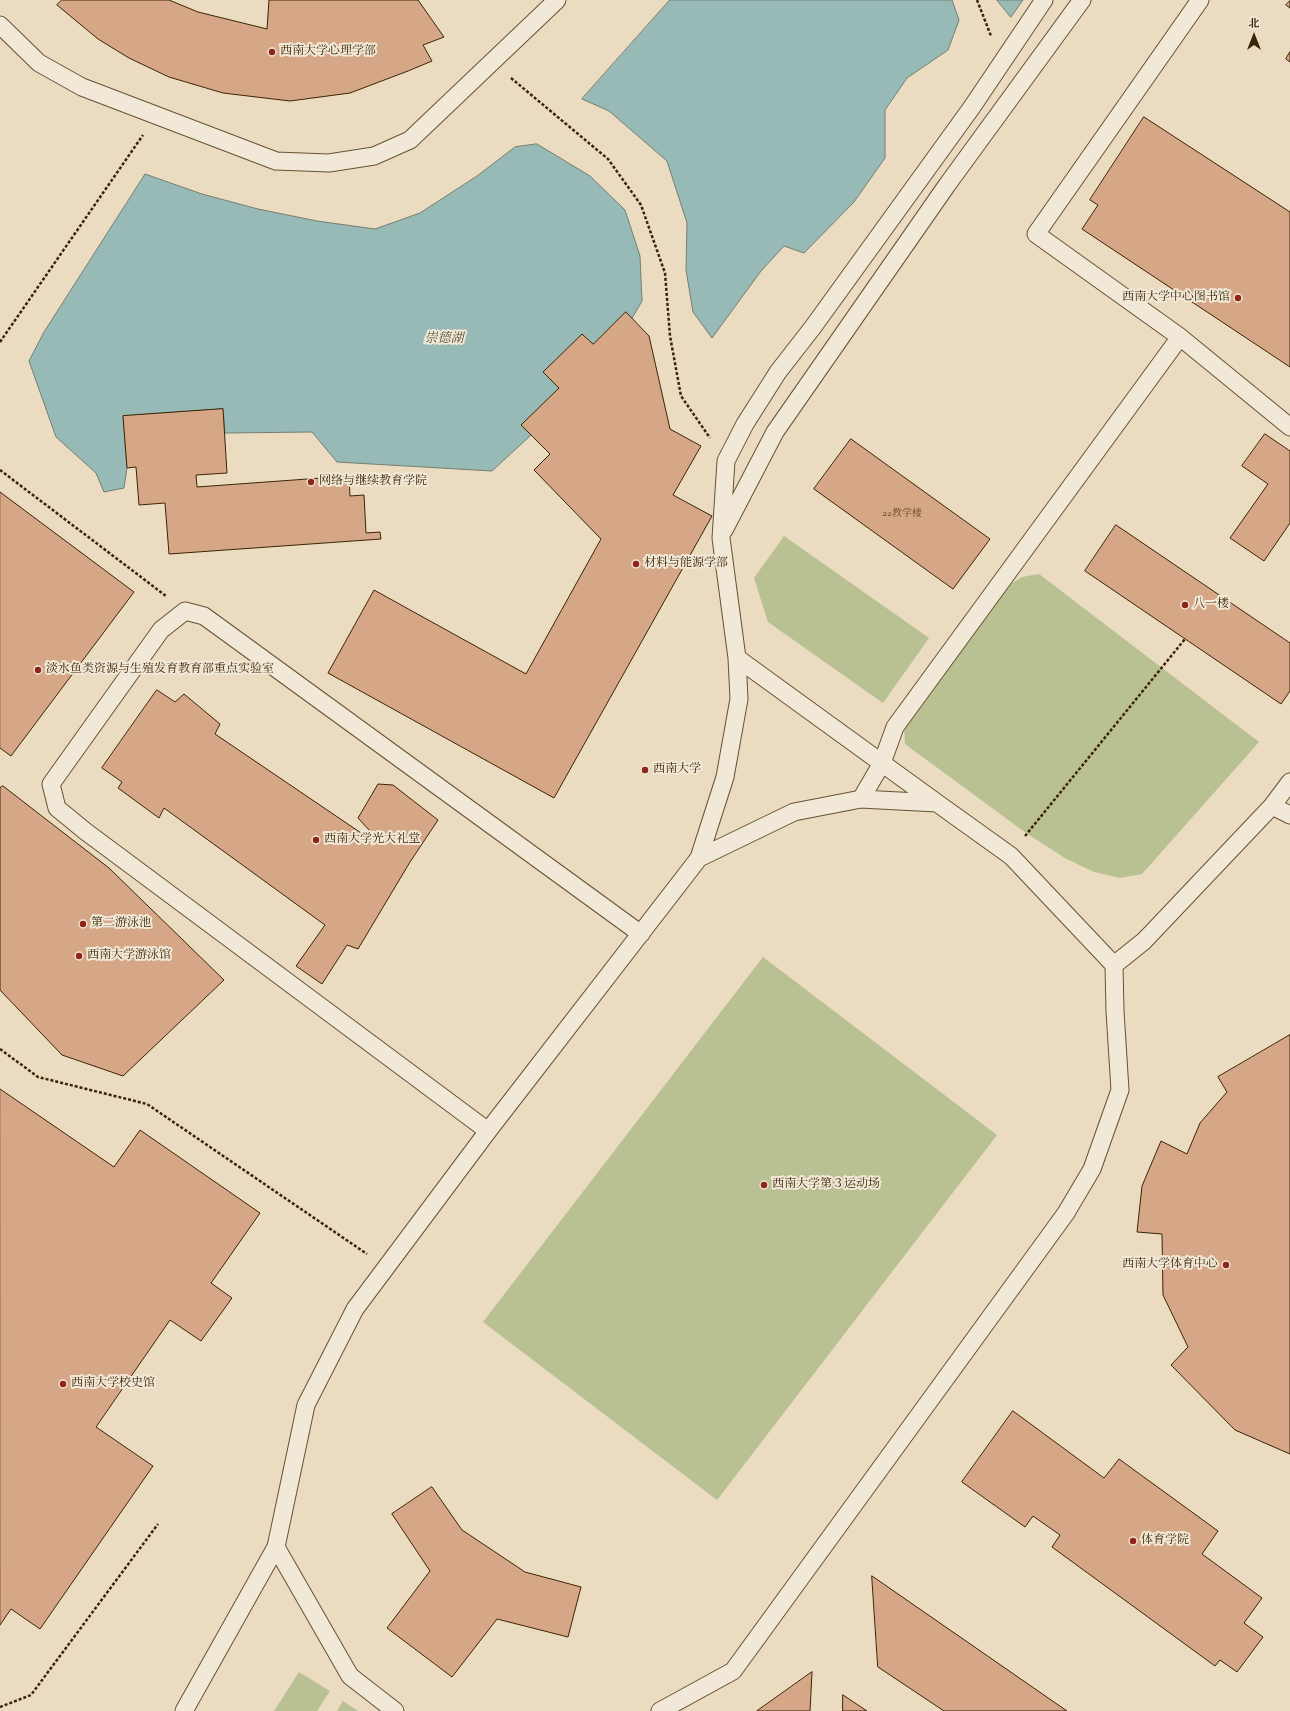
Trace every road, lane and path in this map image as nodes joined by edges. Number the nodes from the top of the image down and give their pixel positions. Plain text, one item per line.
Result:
1 (557, 0) edge
2 (977, 0) edge
3 (1044, 0) edge
4 (1082, 0) edge
5 (1200, 0) edge
6 (0, 25) edge
7 (492, 62) junction
8 (1002, 62) junction
9 (157, 115) junction
10 (1180, 338) junction
11 (0, 342) edge
12 (1290, 428) edge
13 (726, 461) junction
14 (0, 470) edge
15 (721, 538) junction
16 (185, 611) junction
17 (1185, 639) dead end
18 (737, 658) junction
19 (882, 763) junction
20 (1290, 782) edge
21 (861, 800) junction
22 (937, 803) junction
23 (1272, 806) junction
24 (1290, 815) edge
25 (1010, 856) junction
26 (699, 858) junction
27 (641, 934) junction
28 (1114, 965) junction
29 (0, 1049) edge
30 (488, 1132) junction
31 (386, 1266) junction
32 (158, 1524) dead end
33 (276, 1547) junction
34 (0, 1707) edge
35 (184, 1711) edge
36 (395, 1711) edge
37 (660, 1711) edge

1 - 7 lane
2 - 8 path
3 - 8 lane
4 - 15 lane
5 - 10 lane
6 - 9 lane
7 - 9 lane
7 - 13 path
8 - 13 lane
9 - 11 path
10 - 12 lane
10 - 19 lane
13 - 15 lane
14 - 16 path
15 - 18 lane
16 - 27 lane
16 - 30 lane
17 - 25 path
18 - 19 lane
18 - 26 lane
19 - 21 lane
19 - 22 lane
20 - 23 lane
21 - 22 lane
21 - 26 lane
22 - 25 lane
23 - 24 lane
23 - 28 lane
25 - 28 lane
26 - 27 lane
27 - 30 lane
28 - 37 lane
29 - 31 path
30 - 31 lane
31 - 33 lane
32 - 34 path
33 - 35 lane
33 - 36 lane

